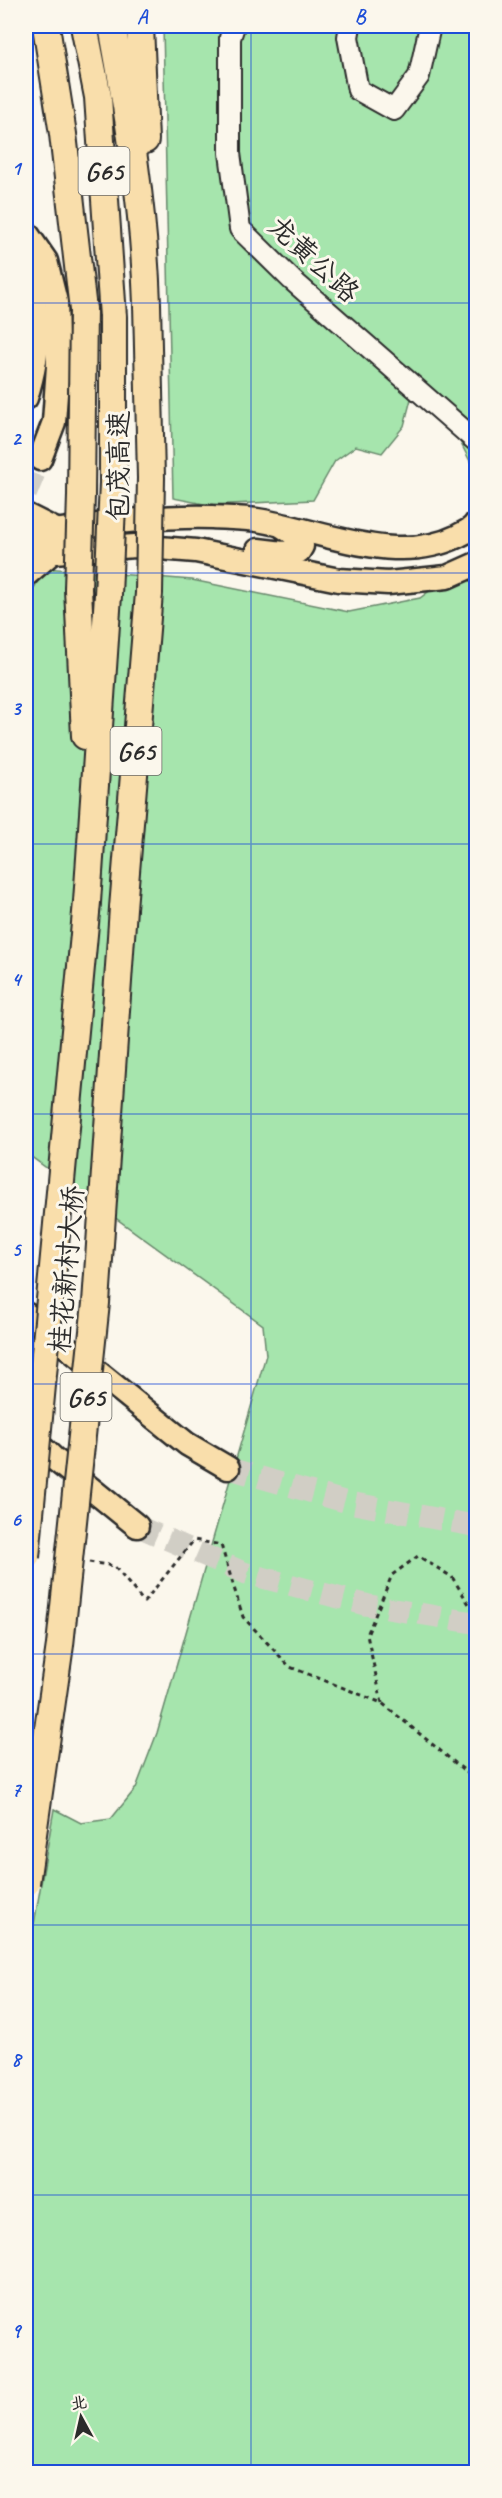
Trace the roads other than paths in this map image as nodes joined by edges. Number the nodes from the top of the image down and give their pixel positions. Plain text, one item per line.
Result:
1 (46, 26) edge
2 (84, 26) edge
3 (112, 26) edge
4 (140, 26) edge
5 (234, 26) edge
6 (350, 26) edge
7 (430, 26) edge
8 (26, 232) edge
9 (146, 260) junction
10 (26, 265) edge
11 (26, 398) edge
12 (477, 441) edge
13 (40, 459) tunnel mouth
14 (26, 515) edge
15 (477, 523) edge
16 (282, 526) junction
17 (26, 535) edge
18 (56, 540) junction
19 (166, 549) junction
20 (26, 554) edge
21 (477, 564) edge
22 (26, 575) edge
23 (92, 813) junction
24 (87, 902) joint
25 (123, 908) joint
26 (26, 1314) edge
27 (26, 1432) edge
28 (228, 1468) tunnel mouth
29 (137, 1526) tunnel mouth
30 (26, 1557) edge
31 (26, 1883) edge

1 - 23 highway, bridge
2 - 23 highway, 包茂高速 / G65, bridge
3 - 9 highway, 包茂高速 / G65
4 - 9 highway
5 - 12 main road, 龙黄公路
6 - 7 main road
8 - 13 main road
9 - 25 highway, 包茂高速 / G65, bridge
10 - 11 main road
14 - 18 main road
15 - 16 main road
16 - 18 main road
16 - 19 main road
17 - 18 main road
18 - 19 main road
18 - 20 main road
18 - 22 main road
19 - 21 main road
23 - 24 highway, 包茂高速 / G65
24 - 30 highway, 桂花新村大桥 / G65, bridge
25 - 31 highway, 桂花新村大桥 / G65, bridge
26 - 28 main road, bridge
27 - 29 main road, bridge

